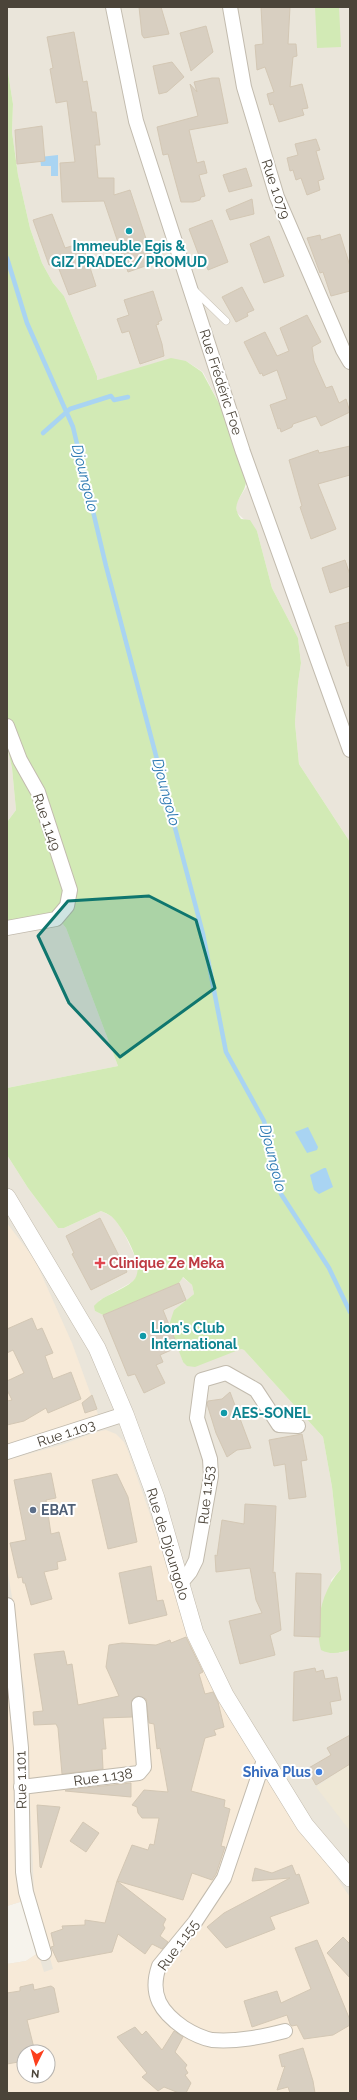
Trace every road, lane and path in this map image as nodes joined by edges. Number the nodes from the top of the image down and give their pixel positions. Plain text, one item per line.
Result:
1 (113, 7) edge
2 (230, 7) edge
3 (190, 286) junction
4 (226, 321) dead end
5 (350, 362) edge
6 (7, 726) edge
7 (350, 750) edge
8 (7, 928) edge
9 (7, 1197) edge
10 (125, 1414) junction
11 (298, 1426) dead end
12 (7, 1452) edge
13 (180, 1584) junction
14 (7, 1606) edge
15 (139, 1704) dead end
16 (264, 1760) junction
17 (22, 1787) junction
18 (350, 1878) edge
19 (44, 1953) dead end
20 (285, 2032) dead end

1 - 3 street, Rue Frédéric Foe
2 - 5 street, Rue 1.079
3 - 4 lane
3 - 7 street, Rue Frédéric Foe
6 - 8 street, Rue 1.149
9 - 10 street, Rue de Djoungolo
10 - 12 street, Rue 1.103
10 - 13 street, Rue de Djoungolo
11 - 13 street, Rue 1.153
13 - 16 street, Rue de Djoungolo
14 - 17 street, Rue 1.101
15 - 17 street, Rue 1.138
16 - 18 street, Rue de Djoungolo
16 - 20 street, Rue 1.155
17 - 19 street, Rue 1.101

